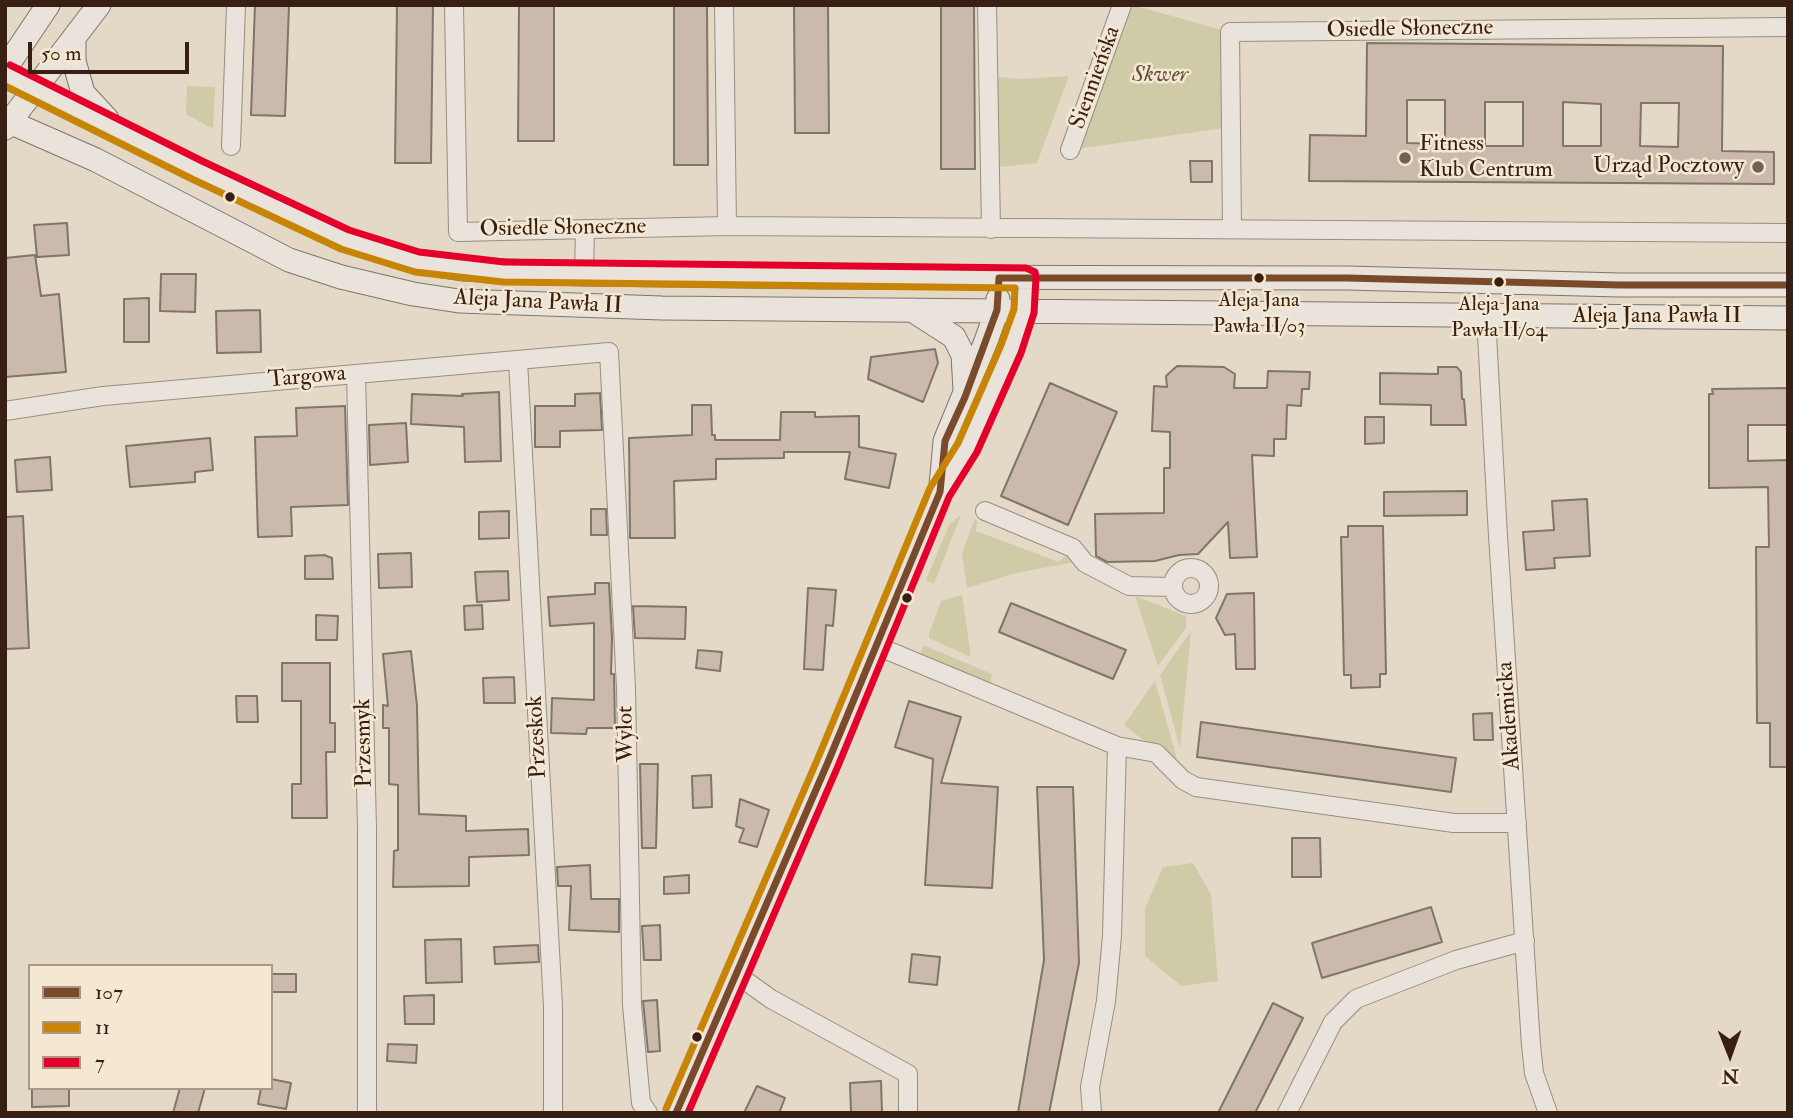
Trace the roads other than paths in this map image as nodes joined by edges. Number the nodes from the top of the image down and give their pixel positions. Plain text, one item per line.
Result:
1 (48, 5) edge
2 (99, 5) edge
3 (236, 5) edge
4 (454, 5) edge
5 (724, 5) edge
6 (987, 5) edge
7 (1122, 5) edge
8 (1788, 27) edge
9 (74, 38) junction
10 (5, 71) edge
11 (37, 88) junction
12 (7, 124) edge
13 (116, 130) junction
14 (230, 146) dead end
15 (1070, 150) dead end
16 (727, 226) junction
17 (584, 229) junction
18 (991, 229) junction
19 (1232, 229) junction
20 (1788, 233) edge
21 (584, 274) junction
22 (999, 278) junction
23 (1026, 278) junction
24 (1788, 285) edge
25 (912, 310) junction
26 (997, 310) junction
27 (1024, 311) junction
28 (1486, 316) junction
29 (1788, 318) edge
30 (609, 352) joint
31 (518, 361) junction
32 (356, 374) junction
33 (965, 397) junction
34 (5, 411) edge
35 (940, 492) junction
36 (985, 511) dead end
37 (1173, 586) dead end
38 (877, 646) junction
39 (1116, 746) junction
40 (1517, 823) junction
41 (1525, 941) junction
42 (736, 974) junction
43 (367, 1113) edge
44 (553, 1113) edge
45 (648, 1113) edge
46 (676, 1113) edge
47 (908, 1113) edge
48 (1092, 1113) edge
49 (1287, 1113) edge
50 (1548, 1113) edge

1 - 10 main road
2 - 9 main road
3 - 14 street
4 - 17 street, Osiedle Słoneczne
5 - 16 street
6 - 18 street
7 - 15 street, Siennieńska
8 - 19 street, Osiedle Słoneczne
9 - 11 main road
9 - 13 main road
10 - 11 main road, Aleja Jana Pawła II
11 - 12 main road
11 - 13 main road, Aleja Jana Pawła II
12 - 25 main road, Aleja Jana Pawła II
13 - 21 main road, Aleja Jana Pawła II
16 - 17 street, Osiedle Słoneczne
16 - 18 street, Osiedle Słoneczne
17 - 21 street
18 - 19 street, Osiedle Słoneczne
19 - 20 street, Osiedle Słoneczne
21 - 22 main road, Aleja Jana Pawła II
22 - 23 main road, Aleja Jana Pawła II
22 - 26 main road
23 - 24 main road, Aleja Jana Pawła II
23 - 27 main road
25 - 26 main road, Aleja Jana Pawła II
25 - 33 main road
26 - 27 main road, Aleja Jana Pawła II
26 - 33 main road
27 - 28 main road, Aleja Jana Pawła II
27 - 35 main road
28 - 29 main road, Aleja Jana Pawła II
28 - 40 street, Akademicka
30 - 31 street, Targowa
30 - 45 street, Wylot
31 - 32 street, Targowa
31 - 44 street, Przeskok
32 - 34 street, Targowa
32 - 43 street, Przesmyk
33 - 35 main road
35 - 38 main road
36 - 37 street
38 - 39 street
38 - 42 main road
39 - 40 street
39 - 48 street
40 - 41 street, Akademicka
41 - 49 street
41 - 50 street, Akademicka
42 - 46 main road
42 - 47 street

